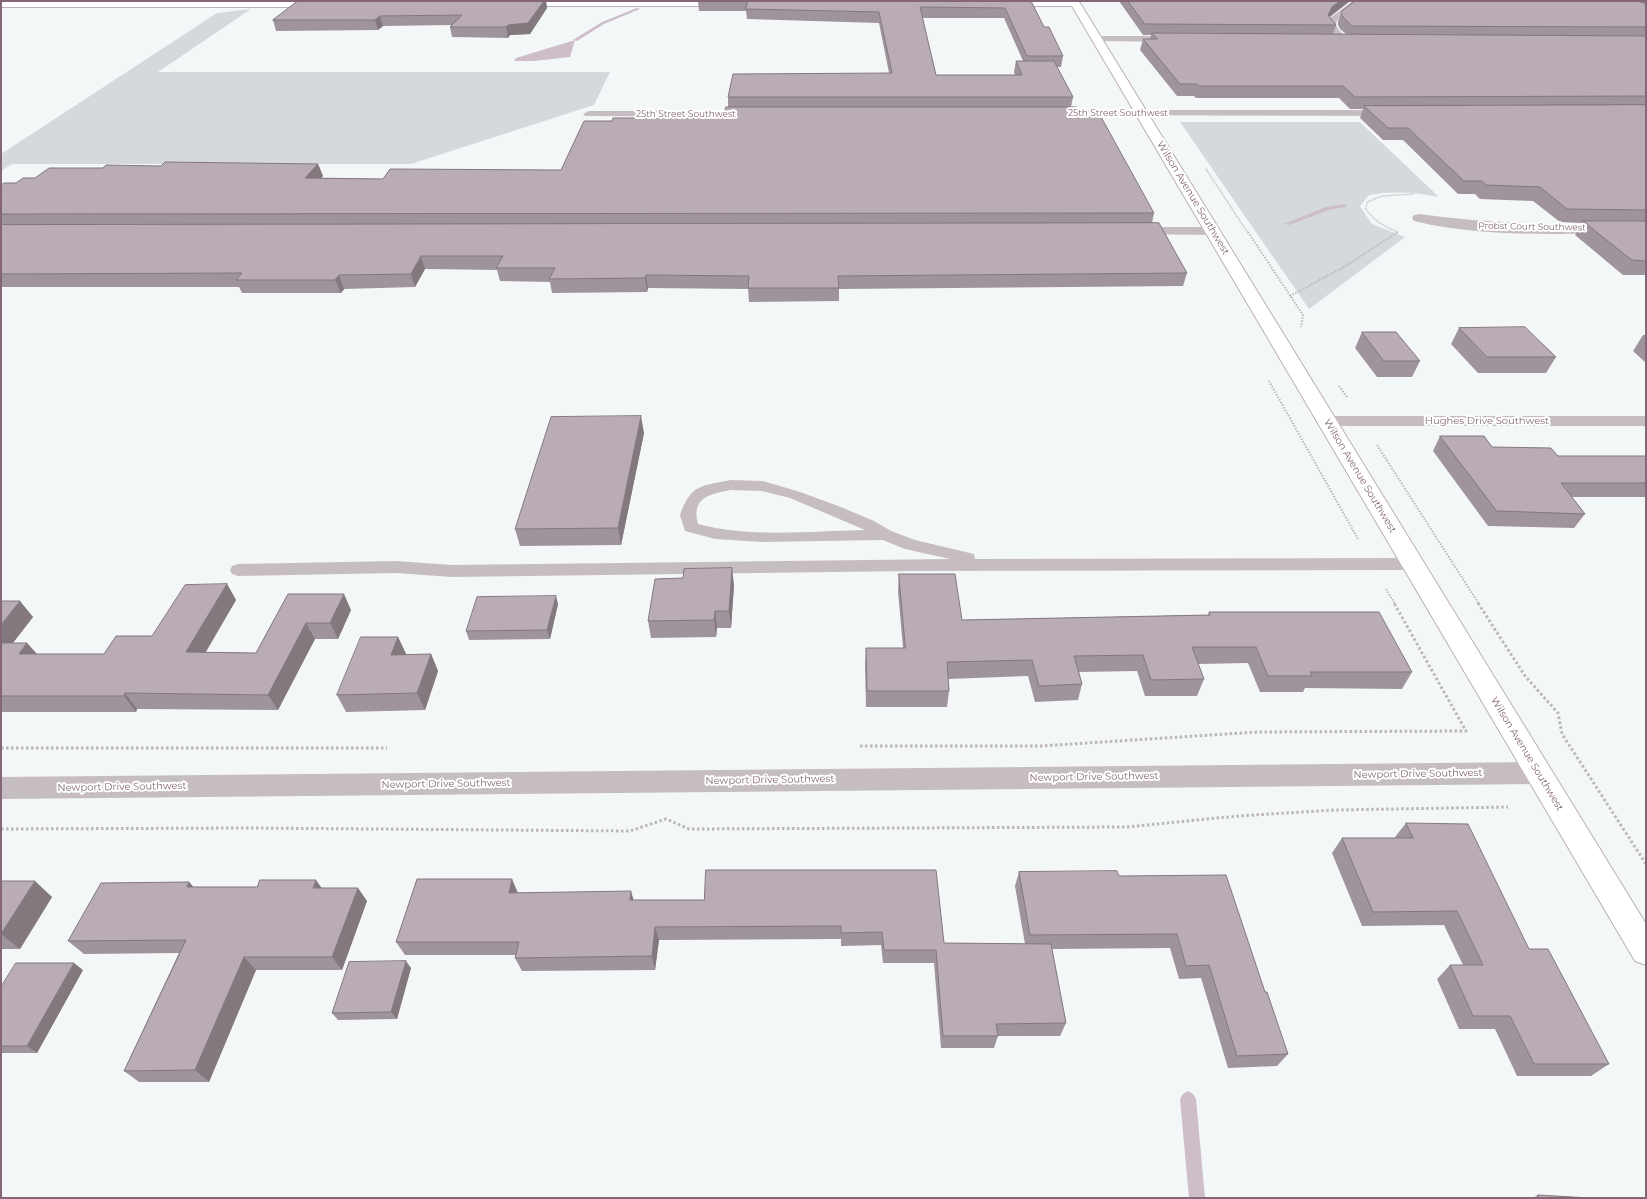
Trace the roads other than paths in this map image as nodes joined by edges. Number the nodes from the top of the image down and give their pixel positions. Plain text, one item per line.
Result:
1 (1358, 1) edge
2 (1075, 2) edge
3 (736, 3) dead end
4 (997, 3) edge
5 (1, 4) edge
6 (333, 4) edge
7 (506, 4) edge
8 (1097, 39) junction
9 (1188, 39) edge
10 (1329, 40) edge
11 (1041, 113) edge
12 (1142, 113) junction
13 (1400, 113) edge
14 (589, 114) dead end
15 (764, 114) edge
16 (1419, 218) dead end
17 (1646, 228) edge
18 (1118, 231) edge
19 (1212, 231) junction
20 (1327, 421) junction
21 (1646, 421) edge
22 (885, 536) junction
23 (991, 564) junction
24 (1413, 564) junction
25 (238, 570) dead end
26 (1539, 773) junction
27 (1, 788) edge
28 (1646, 951) edge

1 - 10 street
2 - 4 main road
2 - 8 main road, Wilson Avenue Southwest
3 - 7 main road
5 - 6 main road
8 - 9 street
8 - 12 main road, Wilson Avenue Southwest
11 - 12 street, 25th Street Southwest
12 - 13 street, 25th Street Southwest
12 - 19 main road, Wilson Avenue Southwest
14 - 15 street, 25th Street Southwest
16 - 17 street, Probst Court Southwest
18 - 19 street
19 - 20 main road, Wilson Avenue Southwest
20 - 21 street, Hughes Drive Southwest
20 - 24 main road, Wilson Avenue Southwest
22 - 22 lane
22 - 23 lane
23 - 24 lane
23 - 25 lane
24 - 26 main road, Wilson Avenue Southwest
26 - 27 street, Newport Drive Southwest
26 - 28 main road, Wilson Avenue Southwest

